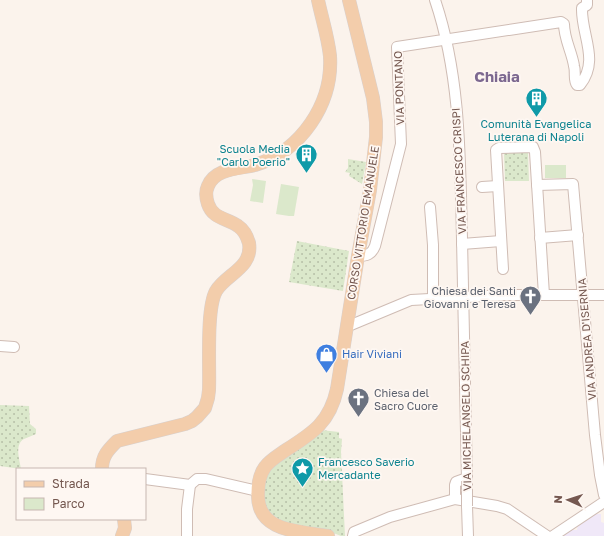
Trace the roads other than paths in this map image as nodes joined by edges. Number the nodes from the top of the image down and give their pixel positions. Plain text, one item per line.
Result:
1 (318, 0) edge
2 (349, 0) edge
3 (435, 0) edge
4 (587, 3) edge
5 (446, 38) junction
6 (537, 185) junction
7 (498, 186) junction
8 (482, 187) dead end
9 (430, 207) dead end
10 (578, 235) junction
11 (540, 238) junction
12 (501, 241) junction
13 (462, 244) junction
14 (358, 256) junction
15 (503, 268) dead end
16 (544, 295) junction
17 (583, 295) junction
18 (604, 295) edge
19 (464, 297) junction
20 (433, 298) junction
21 (351, 325) dead end
22 (0, 346) edge
23 (14, 346) dead end
24 (102, 468) edge
25 (146, 479) edge
26 (467, 480) junction
27 (190, 485) junction
28 (258, 491) junction
29 (604, 495) edge
30 (455, 499) junction
31 (604, 502) edge
32 (124, 520) edge
33 (122, 536) edge
34 (188, 536) edge
35 (328, 536) edge
36 (353, 536) edge
37 (468, 536) edge
38 (547, 536) edge
39 (553, 536) edge

1 - 24 main road
2 - 14 main road, CORSO VITTORIO EMANUELE
3 - 5 street, VIA FRANCESCO CRISPI
4 - 5 street, VIA PONTANO
5 - 13 street, VIA FRANCESCO CRISPI
5 - 14 street, VIA PONTANO
6 - 7 street
6 - 10 street, VIA ANDREA D'ISERNIA
6 - 11 street
7 - 8 street
7 - 12 street
9 - 20 street
10 - 11 street
10 - 17 street, VIA ANDREA D'ISERNIA
11 - 16 street
12 - 13 street
12 - 15 street
13 - 19 street, VIA FRANCESCO CRISPI
14 - 28 main road, CORSO VITTORIO EMANUELE
16 - 17 street
16 - 19 street
17 - 18 street
17 - 29 street, VIA ANDREA D'ISERNIA
19 - 20 street
19 - 26 street, VIA MICHELANGELO SCHIPA
20 - 21 street
22 - 23 street
25 - 27 street
26 - 30 street
26 - 37 street, VIA MICHELANGELO SCHIPA, bridge
27 - 28 street
27 - 34 street
28 - 35 main road
30 - 36 street
30 - 38 street
31 - 39 street
32 - 33 main road

